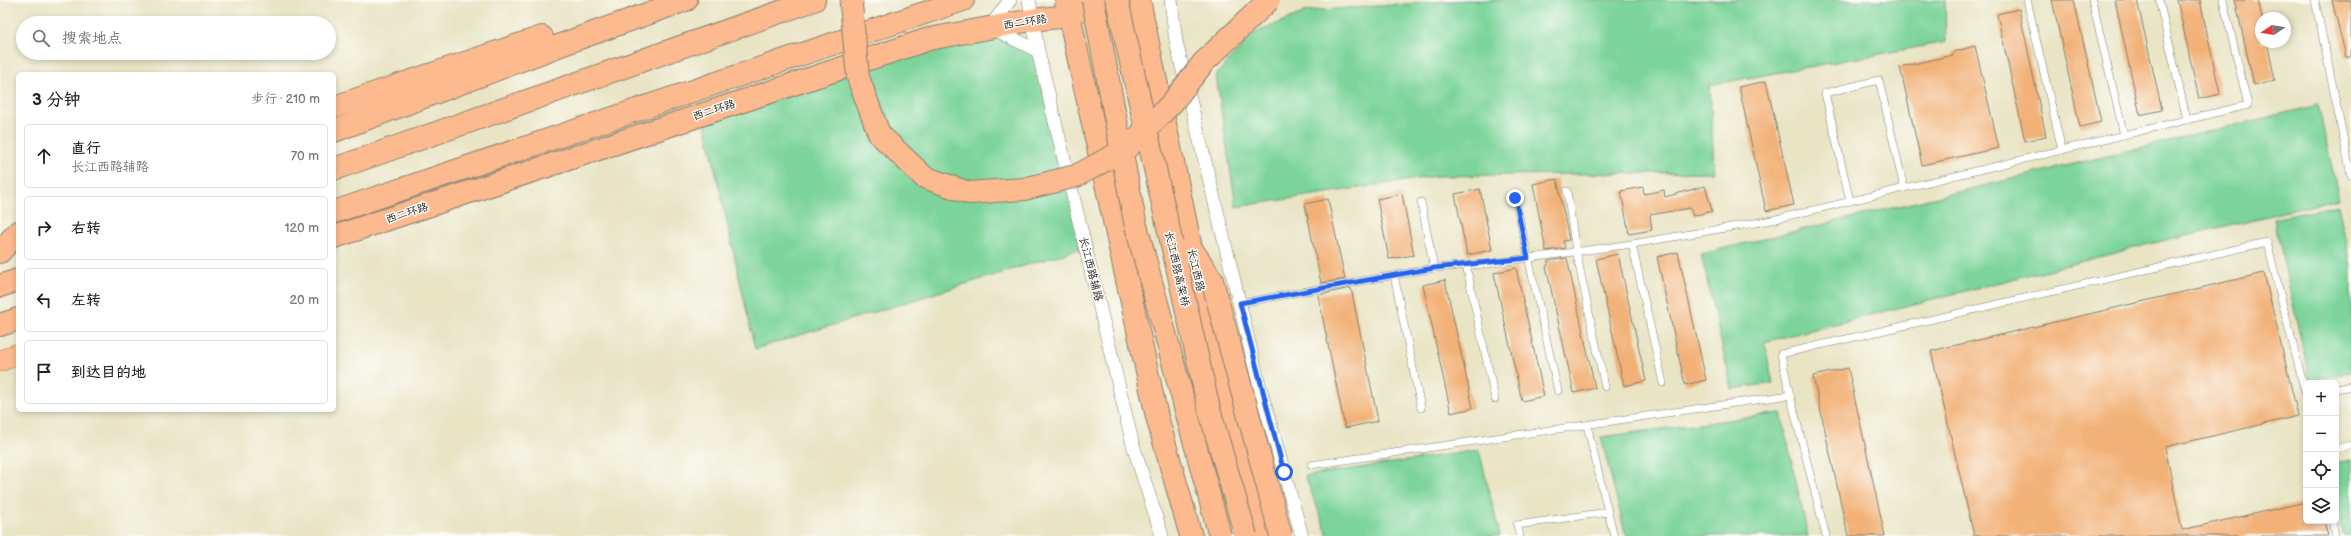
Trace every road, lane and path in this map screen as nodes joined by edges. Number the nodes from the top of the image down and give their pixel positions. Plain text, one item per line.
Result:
1 (647, 0) edge
2 (686, 0) edge
3 (814, 0) edge
4 (852, 0) edge
5 (964, 0) edge
6 (1010, 0) edge
7 (1093, 0) edge
8 (1097, 0) edge
9 (1117, 0) edge
10 (1139, 0) edge
11 (1171, 0) edge
12 (1269, 0) edge
13 (2027, 0) edge
14 (2092, 0) edge
15 (2159, 0) edge
16 (2223, 0) edge
17 (2315, 0) edge
18 (1067, 8) edge
19 (1030, 10) edge
20 (990, 27) junction
21 (1038, 51) junction
22 (336, 106) edge
23 (2187, 120) junction
24 (336, 130) edge
25 (2124, 135) junction
26 (2062, 150) junction
27 (336, 168) edge
28 (2351, 175) edge
29 (1904, 188) junction
30 (1567, 191) dead end
31 (1515, 198) dead end
32 (1850, 201) junction
33 (1421, 202) dead end
34 (336, 211) edge
35 (16, 232) edge
36 (16, 233) edge
37 (336, 237) edge
38 (0, 240) edge
39 (1632, 244) junction
40 (1191, 248) junction
41 (1576, 251) junction
42 (0, 252) edge
43 (16, 253) edge
44 (1528, 258) junction
45 (0, 261) edge
46 (1466, 266) junction
47 (1434, 268) junction
48 (1394, 275) junction
49 (1126, 280) junction
50 (16, 281) edge
51 (0, 286) edge
52 (1240, 303) junction
53 (16, 319) edge
54 (0, 325) edge
55 (16, 355) edge
56 (0, 361) edge
57 (1663, 383) dead end
58 (2303, 384) edge
59 (2351, 386) edge
60 (1606, 387) dead end
61 (2339, 388) edge
62 (1558, 391) dead end
63 (1790, 395) junction
64 (1495, 399) dead end
65 (1421, 408) dead end
66 (1587, 425) junction
67 (2351, 445) edge
68 (2339, 448) edge
69 (1311, 465) dead end
70 (1608, 512) junction
71 (2333, 524) edge
72 (1162, 536) edge
73 (1176, 536) edge
74 (1191, 536) edge
75 (1220, 536) edge
76 (1246, 536) edge
77 (1266, 536) edge
78 (1281, 536) edge
79 (1302, 536) edge
80 (1520, 536) edge
81 (1614, 536) edge
82 (1826, 536) edge
83 (2335, 536) edge

1 - 22 highway
2 - 24 highway
3 - 27 highway
4 - 12 highway, bridge
5 - 34 highway
6 - 20 street
7 - 75 highway, bridge
8 - 18 highway, 西二环路
9 - 76 highway, 长江西路高架桥, bridge
10 - 40 highway, 长江西路
11 - 52 street
13 - 26 lane
14 - 25 lane
15 - 23 lane
16 - 23 lane
17 - 28 lane
18 - 19 highway, 西二环路
18 - 49 highway
19 - 20 highway, 西二环路
19 - 21 street, 长江西路辅路
20 - 21 street
20 - 37 highway, 西二环路
21 - 72 street, 长江西路辅路
23 - 25 lane
25 - 26 lane
26 - 29 lane
29 - 32 lane
29 - 32 lane
30 - 41 lane
31 - 44 lane
32 - 39 lane
33 - 47 lane
35 - 38 main road
36 - 42 highway
39 - 41 lane
39 - 57 lane
40 - 77 highway, 长江西路
40 - 78 highway, bridge
41 - 44 lane
41 - 60 lane
43 - 45 highway
44 - 46 lane
44 - 62 lane
46 - 47 lane
46 - 64 lane
47 - 48 lane
48 - 52 lane
48 - 65 lane
49 - 73 highway
49 - 74 highway
50 - 51 highway
52 - 79 street
53 - 54 highway
55 - 56 main road
58 - 63 lane
59 - 61 lane
63 - 66 lane
63 - 82 lane
66 - 69 lane
66 - 70 lane
67 - 68 lane
70 - 80 lane
70 - 81 lane
71 - 83 lane

